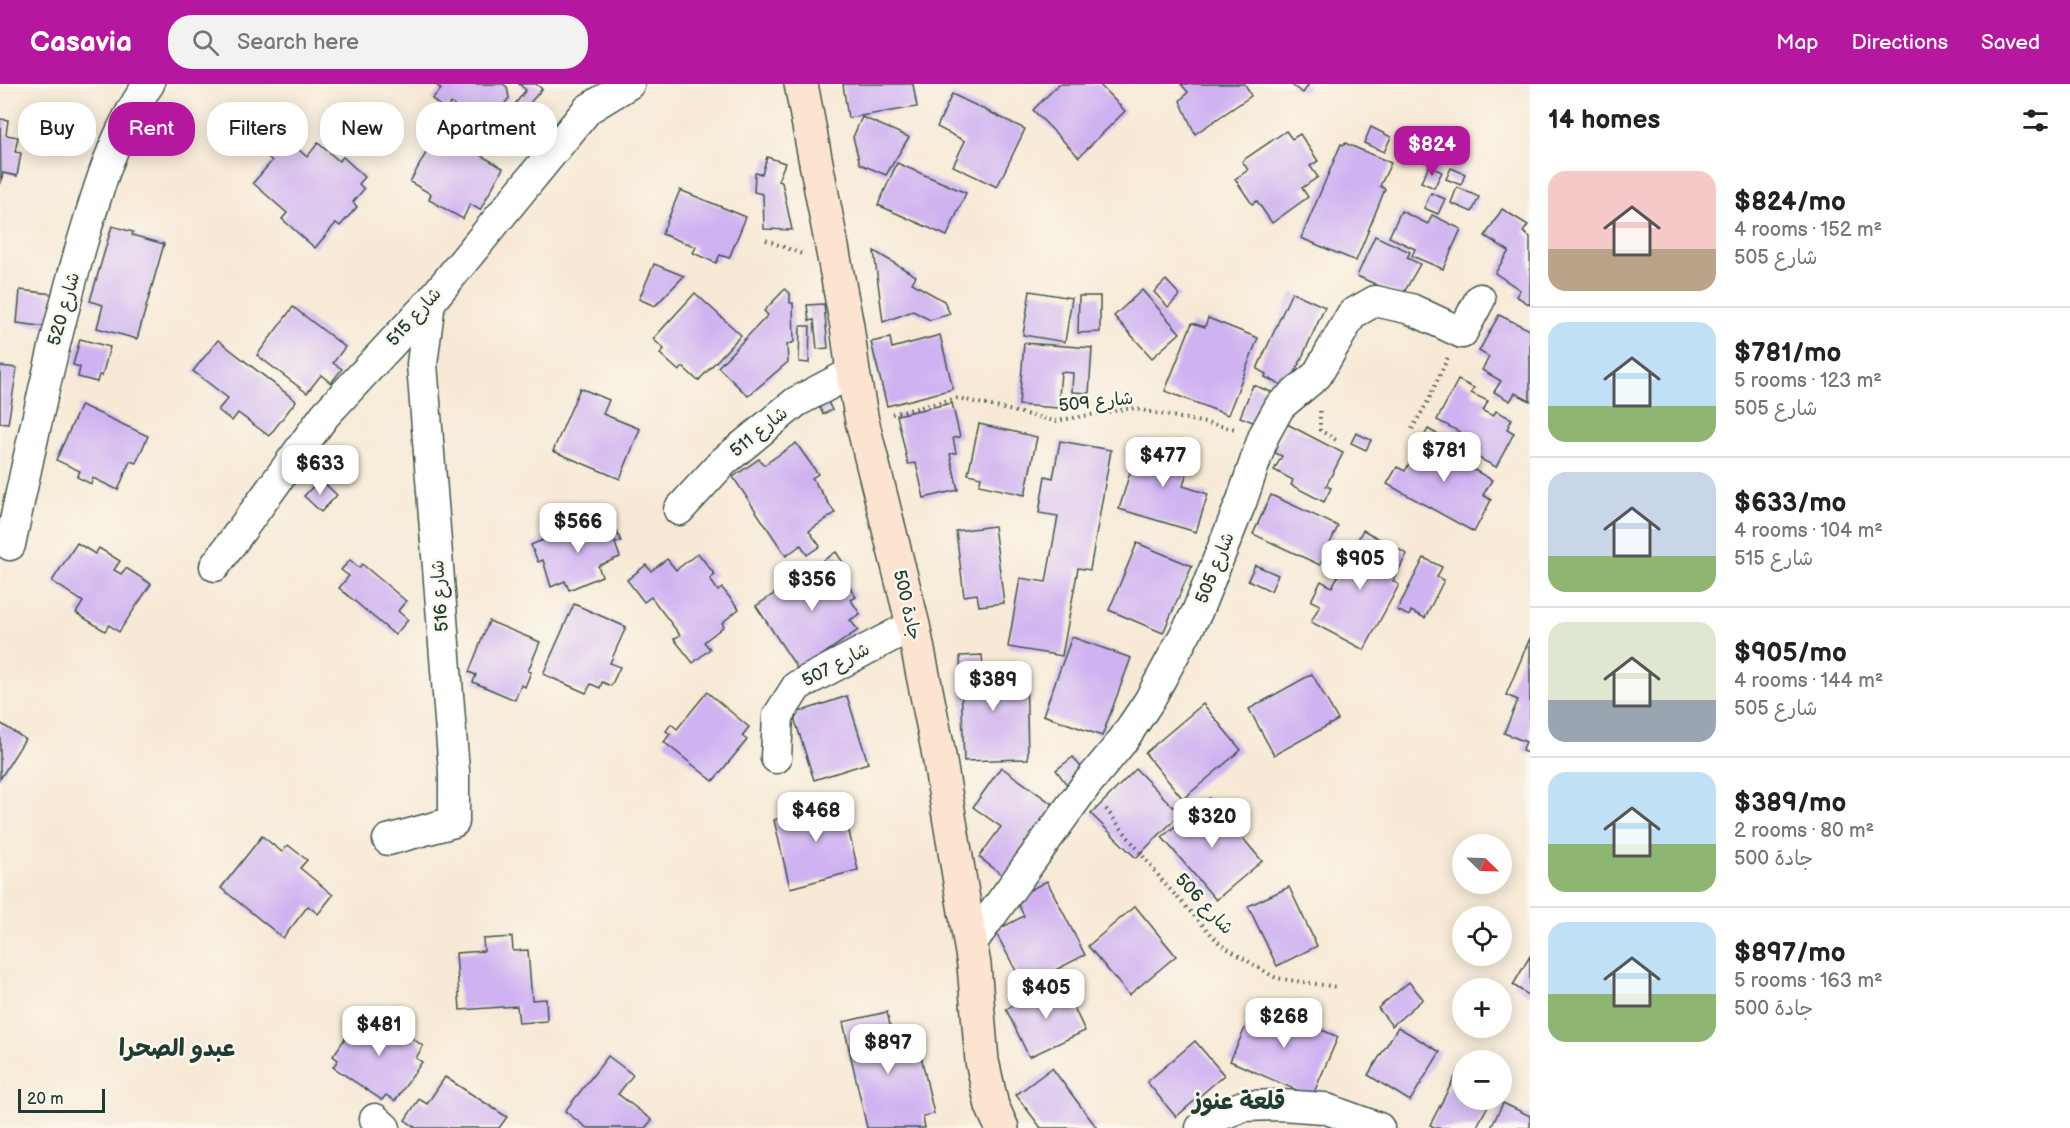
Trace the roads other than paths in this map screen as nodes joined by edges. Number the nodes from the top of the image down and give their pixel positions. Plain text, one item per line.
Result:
1 (149, 84) edge
2 (629, 84) edge
3 (801, 84) edge
4 (1480, 300) dead end
5 (430, 302) junction
6 (853, 372) junction
7 (679, 510) dead end
8 (10, 545) dead end
9 (215, 566) dead end
10 (912, 625) junction
11 (776, 758) dead end
12 (388, 840) dead end
13 (970, 945) junction
14 (1002, 1128) edge
15 (1200, 1128) edge
16 (1379, 1128) edge

1 - 8 street, شارع 520
2 - 5 street, شارع 515
3 - 6 main road, جادة 500
4 - 13 street, شارع 505
5 - 9 street, شارع 515
5 - 12 street, شارع 516
6 - 7 street, شارع 511
6 - 10 main road, جادة 500
10 - 11 street, شارع 507
10 - 13 main road, جادة 500
13 - 14 main road, جادة 500
15 - 16 street

